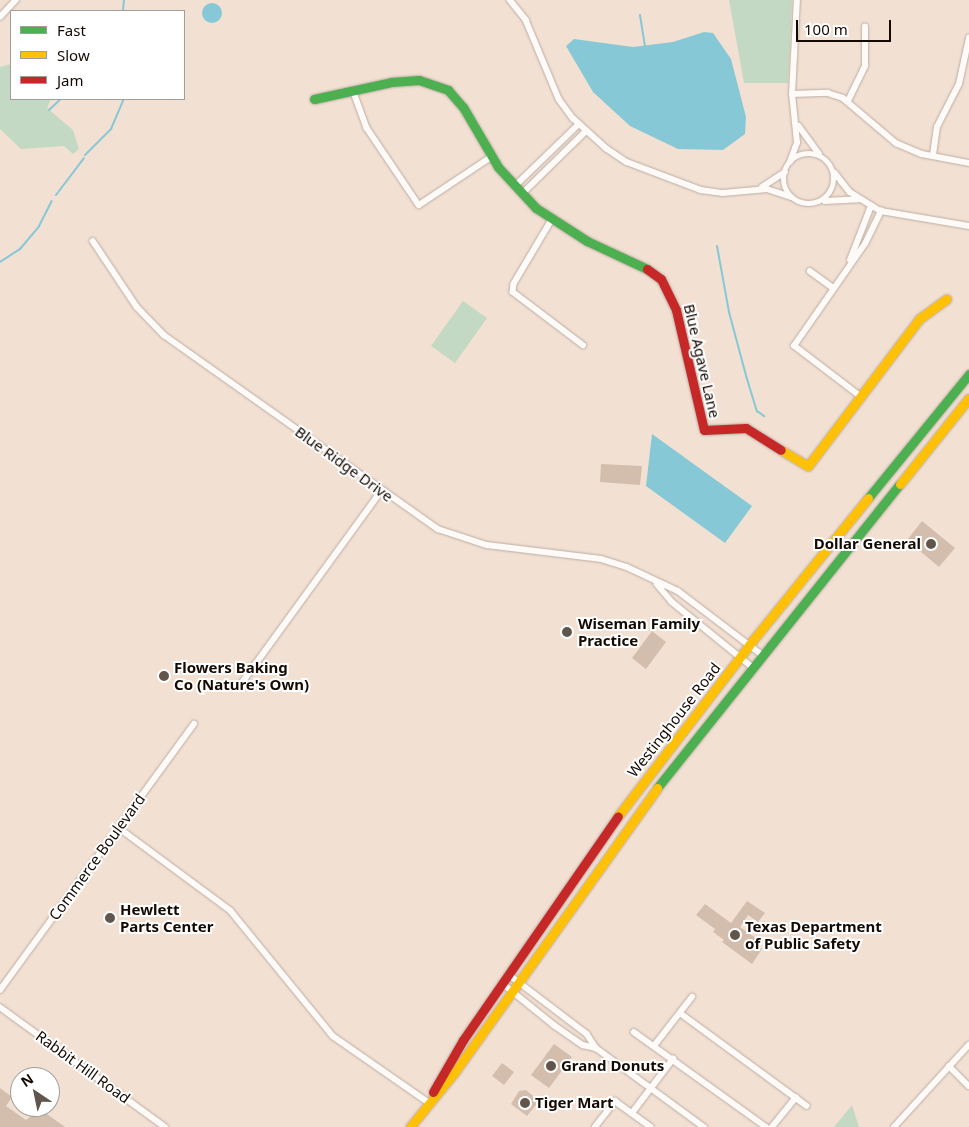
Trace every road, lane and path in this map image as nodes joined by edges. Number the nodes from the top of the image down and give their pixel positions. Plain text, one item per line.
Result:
1 (16, 0) edge
2 (510, 0) edge
3 (797, 0) edge
4 (0, 17) edge
5 (864, 27) dead end
6 (969, 38) edge
7 (353, 90) junction
8 (792, 94) junction
9 (314, 99) dead end
10 (848, 101) junction
11 (796, 120) junction
12 (579, 124) junction
13 (586, 131) junction
14 (820, 156) junction
15 (933, 156) junction
16 (491, 157) junction
17 (790, 162) junction
18 (969, 163) edge
19 (833, 169) junction
20 (785, 172) junction
21 (514, 186) junction
22 (758, 189) junction
23 (522, 194) junction
24 (791, 197) junction
25 (858, 199) junction
26 (820, 202) junction
27 (871, 206) junction
28 (881, 211) junction
29 (552, 220) junction
30 (969, 226) edge
31 (93, 241) dead end
32 (850, 262) junction
33 (810, 271) dead end
34 (833, 288) junction
35 (947, 299) dead end
36 (583, 345) dead end
37 (969, 374) edge
38 (861, 397) junction
39 (969, 398) edge
40 (380, 490) junction
41 (656, 582) junction
42 (749, 645) junction
43 (761, 654) junction
44 (740, 657) junction
45 (751, 666) junction
46 (241, 684) dead end
47 (194, 724) dead end
48 (118, 828) junction
49 (508, 974) junction
50 (520, 982) junction
51 (502, 983) junction
52 (0, 990) edge
53 (513, 992) junction
54 (692, 997) dead end
55 (0, 1007) edge
56 (680, 1013) junction
57 (634, 1032) dead end
58 (969, 1044) edge
59 (654, 1046) junction
60 (596, 1048) junction
61 (672, 1059) junction
62 (949, 1066) junction
63 (969, 1086) edge
64 (650, 1087) junction
65 (796, 1097) junction
66 (428, 1102) junction
67 (807, 1106) dead end
68 (632, 1113) junction
69 (165, 1127) edge
70 (410, 1127) edge
71 (595, 1127) edge
72 (651, 1127) edge
73 (704, 1127) edge
74 (766, 1127) edge
75 (772, 1127) edge
76 (894, 1127) edge

1 - 4 street
2 - 12 street
3 - 8 street
5 - 10 street
6 - 15 street
7 - 9 main road, Blue Agave Lane
7 - 16 main road, Blue Agave Lane
7 - 16 street
8 - 10 street
8 - 11 street
10 - 15 street
11 - 14 street
11 - 17 street
12 - 13 street
12 - 21 street
13 - 22 street
13 - 23 street
14 - 17 street
14 - 19 street
15 - 18 street
16 - 21 main road, Blue Agave Lane
17 - 20 street
19 - 25 street
19 - 26 street
20 - 22 street
20 - 24 street
21 - 23 main road, Blue Agave Lane
22 - 24 street
23 - 29 main road, Blue Agave Lane
24 - 26 street
25 - 26 street
25 - 27 street
27 - 28 street
27 - 32 street
28 - 30 street
28 - 32 street
29 - 36 street
29 - 38 main road, Blue Agave Lane
31 - 40 street, Blue Ridge Drive
32 - 34 street
33 - 34 street
34 - 38 street
35 - 38 main road, Blue Agave Lane
37 - 42 main road, Westinghouse Road
39 - 43 main road, Westinghouse Road
40 - 41 street, Blue Ridge Drive
40 - 46 street
41 - 42 street, Blue Ridge Drive
41 - 44 street, Blue Ridge Drive
42 - 43 street, Blue Ridge Drive
42 - 44 main road, Westinghouse Road
43 - 45 main road, Westinghouse Road
44 - 45 street, Blue Ridge Drive
44 - 49 main road, Westinghouse Road
45 - 50 main road, Westinghouse Road
47 - 48 street, Commerce Boulevard
48 - 52 street, Commerce Boulevard
48 - 66 street
49 - 50 street
49 - 51 main road, Westinghouse Road
50 - 53 main road, Westinghouse Road
50 - 60 street
51 - 53 street
51 - 66 main road, Westinghouse Road
53 - 60 street
53 - 66 main road, Westinghouse Road
54 - 56 street
55 - 69 street, Rabbit Hill Road
56 - 59 street
56 - 65 street
57 - 59 street
58 - 62 street
59 - 61 street
60 - 64 street
61 - 64 street
61 - 74 street
62 - 63 street
62 - 76 street
64 - 68 street
64 - 73 street
65 - 67 street
65 - 75 street
66 - 70 main road, Westinghouse Road
68 - 71 street
68 - 72 street

